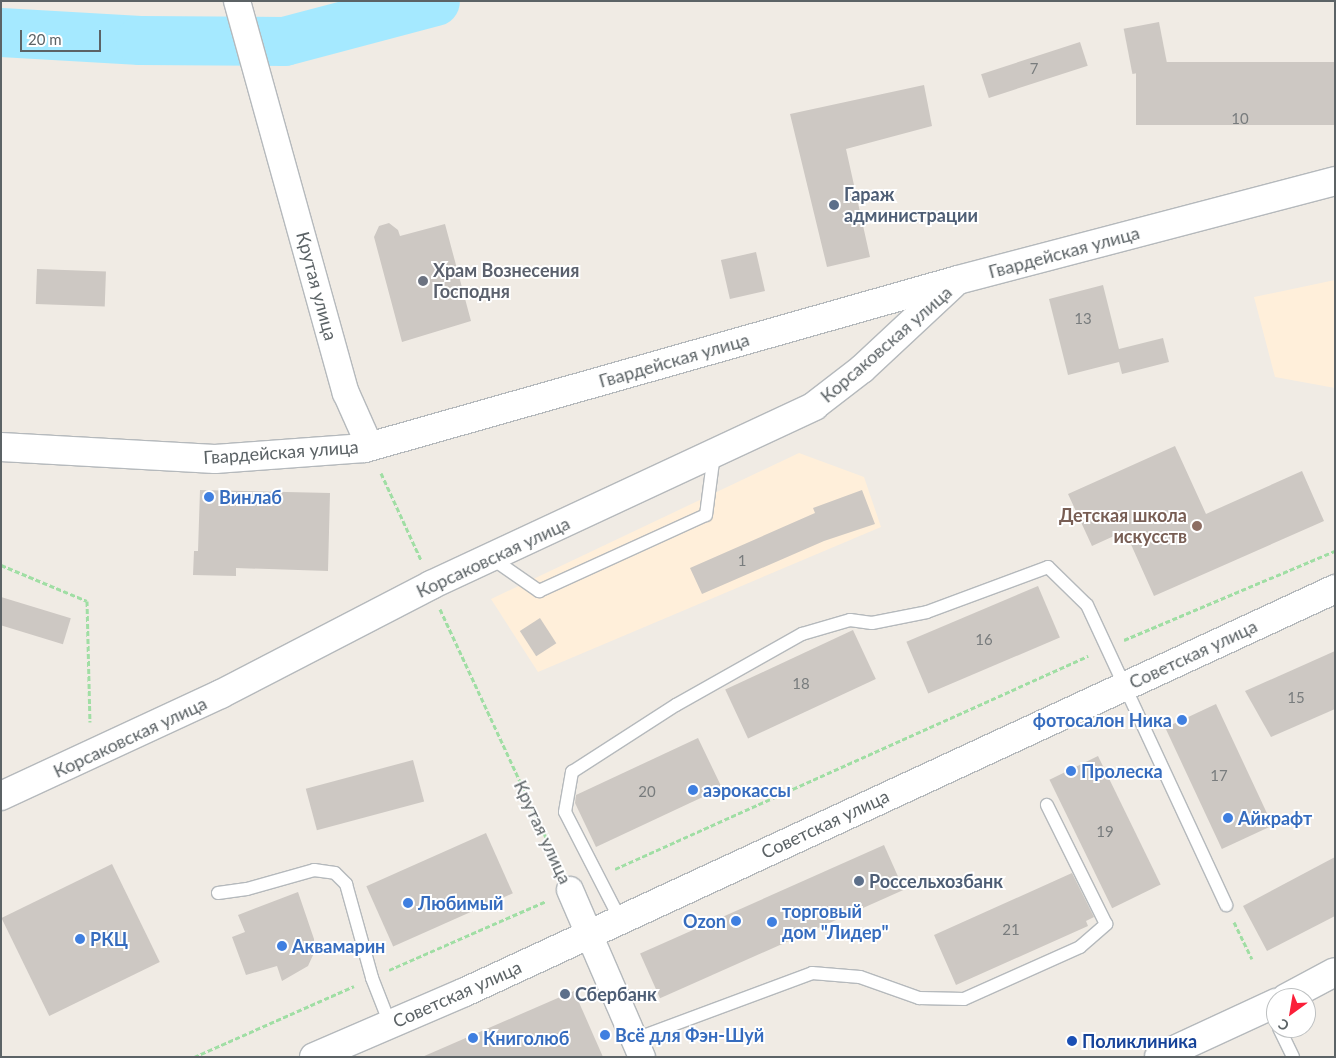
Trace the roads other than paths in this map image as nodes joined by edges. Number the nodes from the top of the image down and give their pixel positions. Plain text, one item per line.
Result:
1 (238, 6) edge
2 (1335, 181) edge
3 (958, 280) junction
4 (370, 446) junction
5 (1, 447) edge
6 (715, 453) junction
7 (490, 557) junction
8 (1335, 589) edge
9 (1124, 686) junction
10 (1, 796) edge
11 (1047, 805) dead end
12 (570, 890) road end
13 (218, 893) dead end
14 (1226, 905) road end
15 (620, 919) junction
16 (589, 934) junction
17 (1335, 972) edge
18 (1311, 988) edge
19 (1266, 1015) edge
20 (390, 1024) junction
21 (1286, 1038) edge
22 (638, 1048) edge
23 (314, 1057) edge
24 (1159, 1057) edge
25 (1293, 1057) edge

1 - 4 street, Крутая улица
2 - 3 main road, Гвардейская улица
3 - 4 main road, Гвардейская улица
3 - 6 main road, Корсаковская улица
4 - 5 main road, Гвардейская улица
6 - 7 main road, Корсаковская улица
6 - 7 lane
7 - 10 main road, Корсаковская улица
8 - 9 main road, Советская улица
9 - 14 lane
9 - 15 main road, Советская улица
9 - 15 lane
11 - 22 lane
12 - 16 street, Крутая улица
13 - 20 lane
15 - 16 main road, Советская улица
16 - 20 main road, Советская улица
16 - 22 street, Крутая улица
17 - 18 main road
19 - 24 main road
20 - 23 main road, Советская улица
21 - 25 lane

